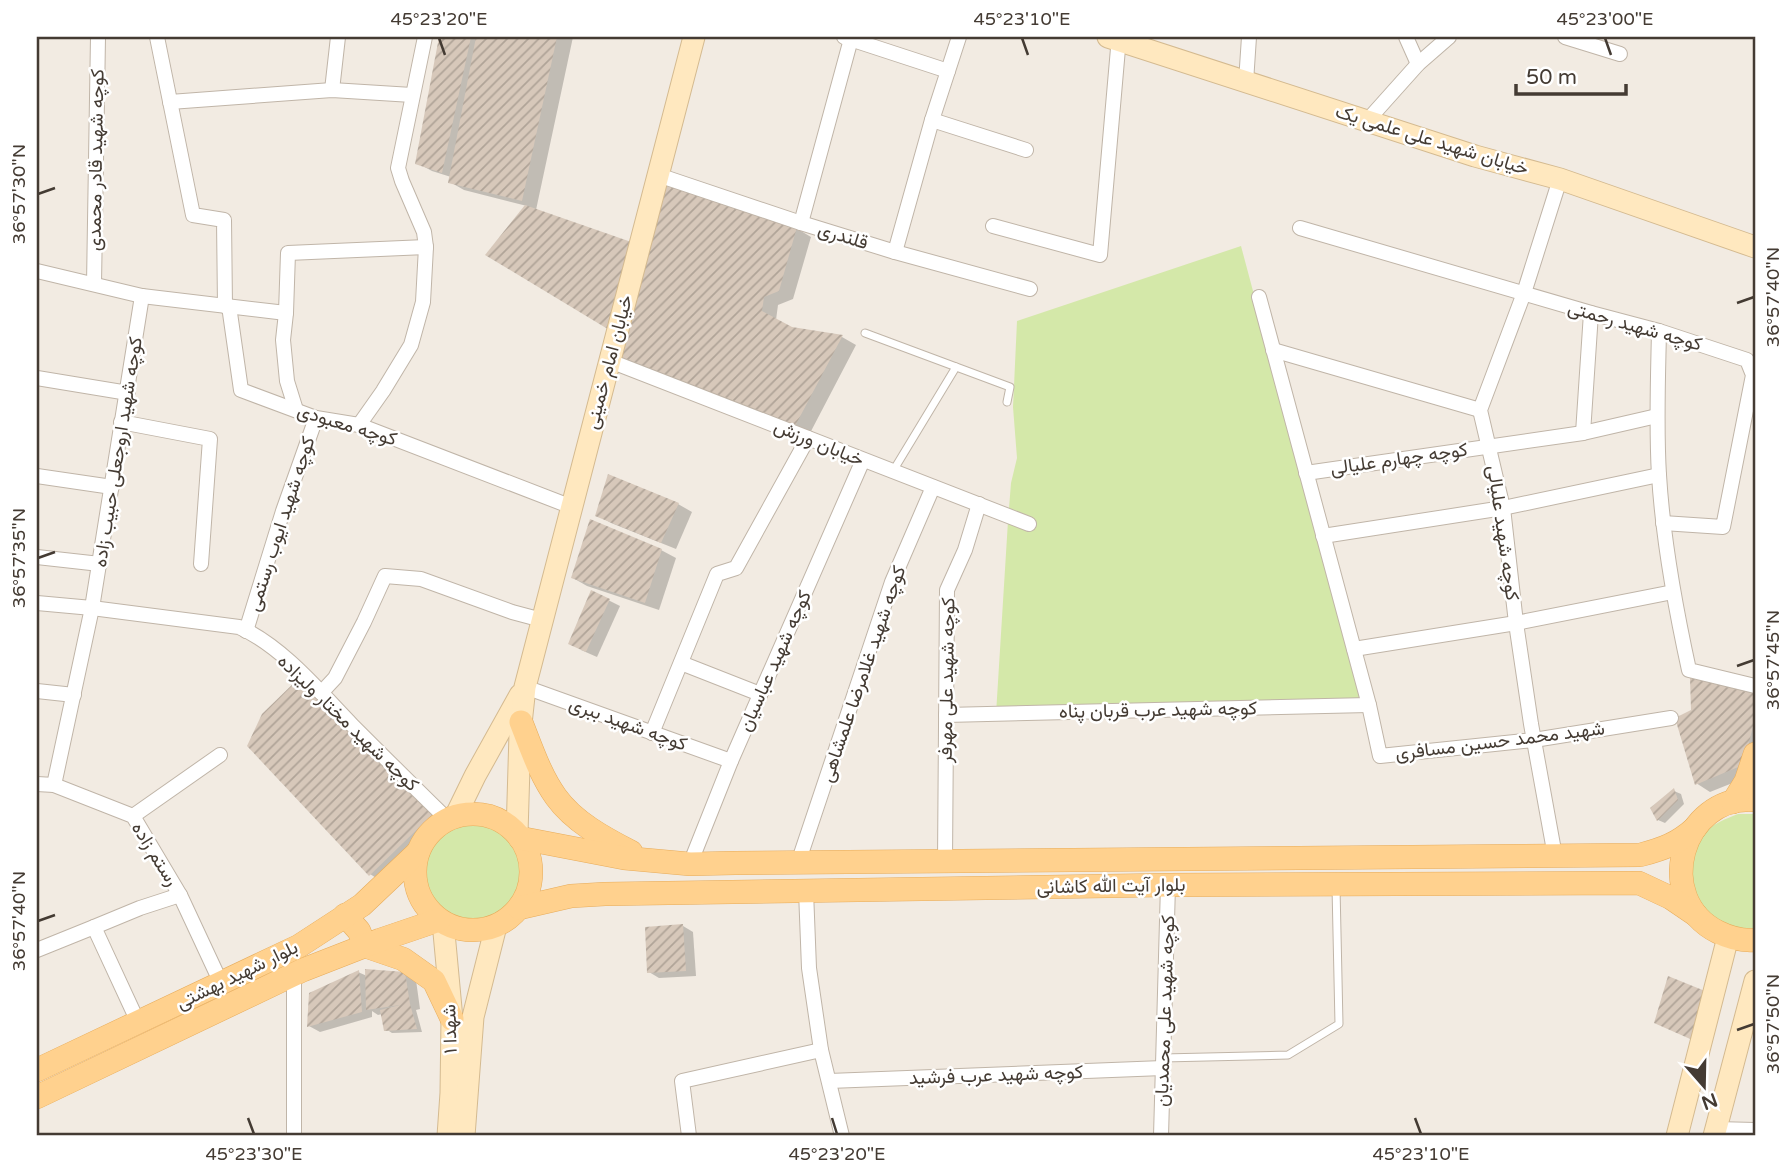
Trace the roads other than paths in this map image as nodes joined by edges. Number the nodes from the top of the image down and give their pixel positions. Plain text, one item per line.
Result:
1 (98, 37) edge
2 (157, 37) edge
3 (338, 37) edge
4 (425, 37) edge
5 (694, 37) edge
6 (959, 37) edge
7 (1250, 37) edge
8 (1406, 37) edge
9 (1449, 37) edge
10 (1565, 37) edge
11 (847, 38) edge
12 (1115, 38) edge
13 (1620, 54) dead end
14 (1418, 64) junction
15 (948, 71) junction
16 (1246, 82) junction
17 (332, 90) junction
18 (412, 95) junction
19 (170, 102) junction
20 (932, 120) junction
21 (1367, 121) junction
22 (1026, 150) dead end
23 (658, 175) junction
24 (1560, 179) junction
25 (802, 223) junction
26 (993, 226) dead end
27 (1300, 228) dead end
28 (426, 247) junction
29 (1755, 247) edge
30 (895, 252) junction
31 (37, 271) edge
32 (94, 284) junction
33 (1030, 289) dead end
34 (1524, 293) junction
35 (142, 296) junction
36 (1259, 297) dead end
37 (227, 306) junction
38 (286, 313) junction
39 (1591, 313) junction
40 (1659, 331) junction
41 (865, 333) dead end
42 (1273, 350) junction
43 (610, 361) junction
44 (956, 367) junction
45 (37, 378) edge
46 (128, 393) junction
47 (1007, 402) dead end
48 (1480, 410) junction
49 (296, 411) junction
50 (1657, 416) junction
51 (316, 418) junction
52 (121, 422) junction
53 (359, 425) junction
54 (1583, 433) junction
55 (808, 438) junction
56 (1489, 447) junction
57 (863, 460) junction
58 (893, 471) junction
59 (1306, 472) junction
60 (1659, 475) junction
61 (37, 476) edge
62 (112, 486) junction
63 (933, 487) junction
64 (979, 504) junction
65 (572, 507) junction
66 (1503, 508) junction
67 (1663, 523) junction
68 (1028, 524) dead end
69 (1323, 536) junction
70 (37, 557) edge
71 (100, 564) junction
72 (201, 564) dead end
73 (1673, 592) junction
74 (37, 603) edge
75 (92, 608) junction
76 (542, 620) junction
77 (1516, 623) junction
78 (246, 631) junction
79 (1354, 649) junction
80 (681, 663) junction
81 (1755, 686) edge
82 (525, 687) junction
83 (37, 691) edge
84 (321, 693) junction
85 (760, 694) junction
86 (74, 695) junction
87 (1369, 705) junction
88 (946, 715) junction
89 (1671, 718) dead end
90 (521, 722) junction
91 (652, 733) junction
92 (1534, 740) junction
93 (1755, 754) edge
94 (220, 755) dead end
95 (731, 761) junction
96 (37, 784) edge
97 (54, 785) junction
98 (1744, 801) edge
99 (133, 816) junction
100 (452, 819) junction
101 (1695, 828) junction
102 (518, 836) junction
103 (418, 852) junction
104 (1555, 856) junction
105 (1586, 856) junction
106 (646, 860) junction
107 (945, 862) junction
108 (735, 863) junction
109 (798, 863) junction
110 (690, 864) junction
111 (1568, 883) junction
112 (1336, 884) junction
113 (1168, 885) junction
114 (806, 891) junction
115 (734, 892) junction
116 (180, 895) junction
117 (519, 908) junction
118 (345, 915) junction
119 (1696, 915) junction
120 (441, 921) junction
121 (496, 926) junction
122 (94, 927) junction
123 (1728, 937) junction
124 (1755, 940) edge
125 (365, 946) junction
126 (37, 950) edge
127 (294, 975) junction
128 (447, 981) junction
129 (1755, 981) edge
130 (221, 983) junction
131 (477, 997) junction
132 (452, 1019) junction
133 (138, 1022) junction
134 (821, 1050) junction
135 (1163, 1063) junction
136 (37, 1070) edge
137 (829, 1082) junction
138 (37, 1097) edge
139 (1755, 1130) edge
140 (1715, 1133) edge
141 (292, 1135) edge
142 (448, 1136) edge
143 (464, 1136) edge
144 (689, 1136) edge
145 (842, 1136) edge
146 (1161, 1136) edge
147 (1676, 1136) edge

1 - 32 street, کوچه شهید قادر محمدی
2 - 19 street
3 - 17 street
4 - 18 street
5 - 23 main road, خیابان امام خمینی
6 - 15 street
7 - 16 street
8 - 14 street
9 - 14 street
10 - 13 street
11 - 15 street
11 - 25 street
12 - 16 main road, خیابان شهید علی علمی یک
12 - 26 street
14 - 21 street
15 - 20 street
16 - 21 main road, خیابان شهید علی علمی یک
17 - 18 street
17 - 19 street
18 - 28 street
19 - 37 street
20 - 22 street
20 - 30 street
21 - 24 main road, خیابان شهید علی علمی یک
23 - 25 street, قلندری
23 - 43 main road, خیابان امام خمینی
24 - 29 main road, خیابان شهید علی علمی یک
24 - 34 street
25 - 30 street, قلندری
27 - 34 street, کوچه شهید رحمتی
28 - 38 street
28 - 53 street
30 - 33 street, قلندری
31 - 32 street
32 - 35 street
34 - 39 street, کوچه شهید رحمتی
34 - 48 street
35 - 37 street
35 - 46 street, کوچه شهید اروجعلی حبیب زاده
36 - 42 street
37 - 38 street
37 - 49 street, کوچه معبودی
38 - 49 street
39 - 40 street, کوچه شهید رحمتی
39 - 54 street
40 - 50 street
40 - 67 street, کوچه شهید رحمتی
41 - 44 lane
42 - 48 street
42 - 59 street
43 - 55 street, خیابان ورزش
43 - 65 main road, خیابان امام خمینی
44 - 47 lane
44 - 58 lane
45 - 46 street
46 - 52 street, کوچه شهید اروجعلی حبیب زاده
48 - 56 street, کوچه شهید علیالی
49 - 51 street, کوچه معبودی
50 - 54 street, کوچه چهارم علیالی
50 - 60 street
51 - 53 street, کوچه معبودی
51 - 78 street, کوچه شهید ایوب رستمی
52 - 62 street, کوچه شهید اروجعلی حبیب زاده
52 - 72 street
53 - 65 street, کوچه معبودی
54 - 56 street, کوچه چهارم علیالی
55 - 57 street, خیابان ورزش
55 - 80 street
56 - 59 street, کوچه چهارم علیالی
56 - 66 street, کوچه شهید علیالی
57 - 58 street, خیابان ورزش
57 - 85 street, کوچه شهید عباسیان
58 - 63 street, خیابان ورزش
59 - 69 street
60 - 66 street
60 - 67 street
61 - 62 street
62 - 71 street, کوچه شهید اروجعلی حبیب زاده
63 - 64 street, خیابان ورزش
63 - 109 street, کوچه شهید غلامرضا علمشاهی
64 - 68 street, خیابان ورزش
64 - 88 street, کوچه شهید علی مهرفر
65 - 76 main road, خیابان امام خمینی
66 - 69 street
66 - 77 street, کوچه شهید علیالی
67 - 73 street
69 - 79 street
70 - 71 street
71 - 75 street, کوچه شهید اروجعلی حبیب زاده
73 - 77 street
73 - 81 street
74 - 75 street, کوچه شهید مختار ولیزاده
75 - 78 street, کوچه شهید مختار ولیزاده
75 - 86 street, کوچه شهید اروجعلی حبیب زاده
76 - 82 main road, خیابان امام خمینی
76 - 84 street
77 - 79 street
77 - 92 street, کوچه شهید علیالی
78 - 84 street, کوچه شهید مختار ولیزاده
79 - 87 street
80 - 85 street
80 - 91 street
82 - 90 main road
82 - 91 street, کوچه شهید ببری
82 - 100 main road
83 - 86 street
84 - 100 street, کوچه شهید مختار ولیزاده
85 - 95 street, کوچه شهید عباسیان
86 - 97 street, کوچه شهید اروجعلی حبیب زاده
87 - 88 street, کوچه شهید عرب قربان پناه
87 - 92 street, شهید محمد حسین مسافری
88 - 107 street, کوچه شهید علی مهرفر
89 - 92 street, شهید محمد حسین مسافری
90 - 102 main road
90 - 106 main road
91 - 95 street, کوچه شهید ببری
92 - 104 street, کوچه شهید علیالی
93 - 98 main road
94 - 99 street
95 - 110 street, کوچه شهید عباسیان
96 - 97 street, رستم زاده
97 - 99 street, رستم زاده
98 - 101 main road, بلوار آیت الله کاشانی
99 - 116 street, رستم زاده
100 - 102 main road
100 - 103 main road
101 - 105 main road, بلوار آیت الله کاشانی
101 - 119 main road
102 - 106 main road, بلوار آیت الله کاشانی
102 - 117 main road
103 - 118 main road, بلوار شهید بهشتی
103 - 120 main road
104 - 105 main road, بلوار آیت الله کاشانی
104 - 107 main road, بلوار آیت الله کاشانی
105 - 111 main road
106 - 110 main road, بلوار آیت الله کاشانی
107 - 109 main road, بلوار آیت الله کاشانی
108 - 109 main road, بلوار آیت الله کاشانی
108 - 110 main road, بلوار آیت الله کاشانی
108 - 115 main road
111 - 112 main road, بلوار آیت الله کاشانی
111 - 119 main road, بلوار آیت الله کاشانی
112 - 113 main road, بلوار آیت الله کاشانی
112 - 135 lane
113 - 114 main road, بلوار آیت الله کاشانی
113 - 135 street, کوچه شهید علی محمدیان
114 - 115 main road, بلوار آیت الله کاشانی
114 - 134 street
115 - 117 main road, بلوار آیت الله کاشانی
116 - 122 street
116 - 130 street, رستم زاده
117 - 121 main road
118 - 125 main road
118 - 130 main road, بلوار شهید بهشتی
119 - 123 main road, بلوار آیت الله کاشانی
120 - 121 main road
120 - 125 main road, بلوار شهید بهشتی
120 - 128 main road, شهدا ۱
121 - 131 main road, شهدا ۱
122 - 126 street
122 - 133 street
123 - 124 main road
123 - 147 main road
125 - 127 main road, بلوار شهید بهشتی
125 - 132 main road
127 - 138 main road, بلوار شهید بهشتی
127 - 141 street
128 - 131 main road
128 - 132 main road, شهدا ۱
129 - 140 main road
130 - 133 main road, بلوار شهید بهشتی
131 - 143 main road, شهدا ۱
132 - 142 main road, شهدا ۱
133 - 136 main road, بلوار شهید بهشتی
134 - 137 street
134 - 144 street
135 - 137 street, کوچه شهید عرب فرشید
135 - 146 street, کوچه شهید علی محمدیان
137 - 145 street
139 - 140 street

